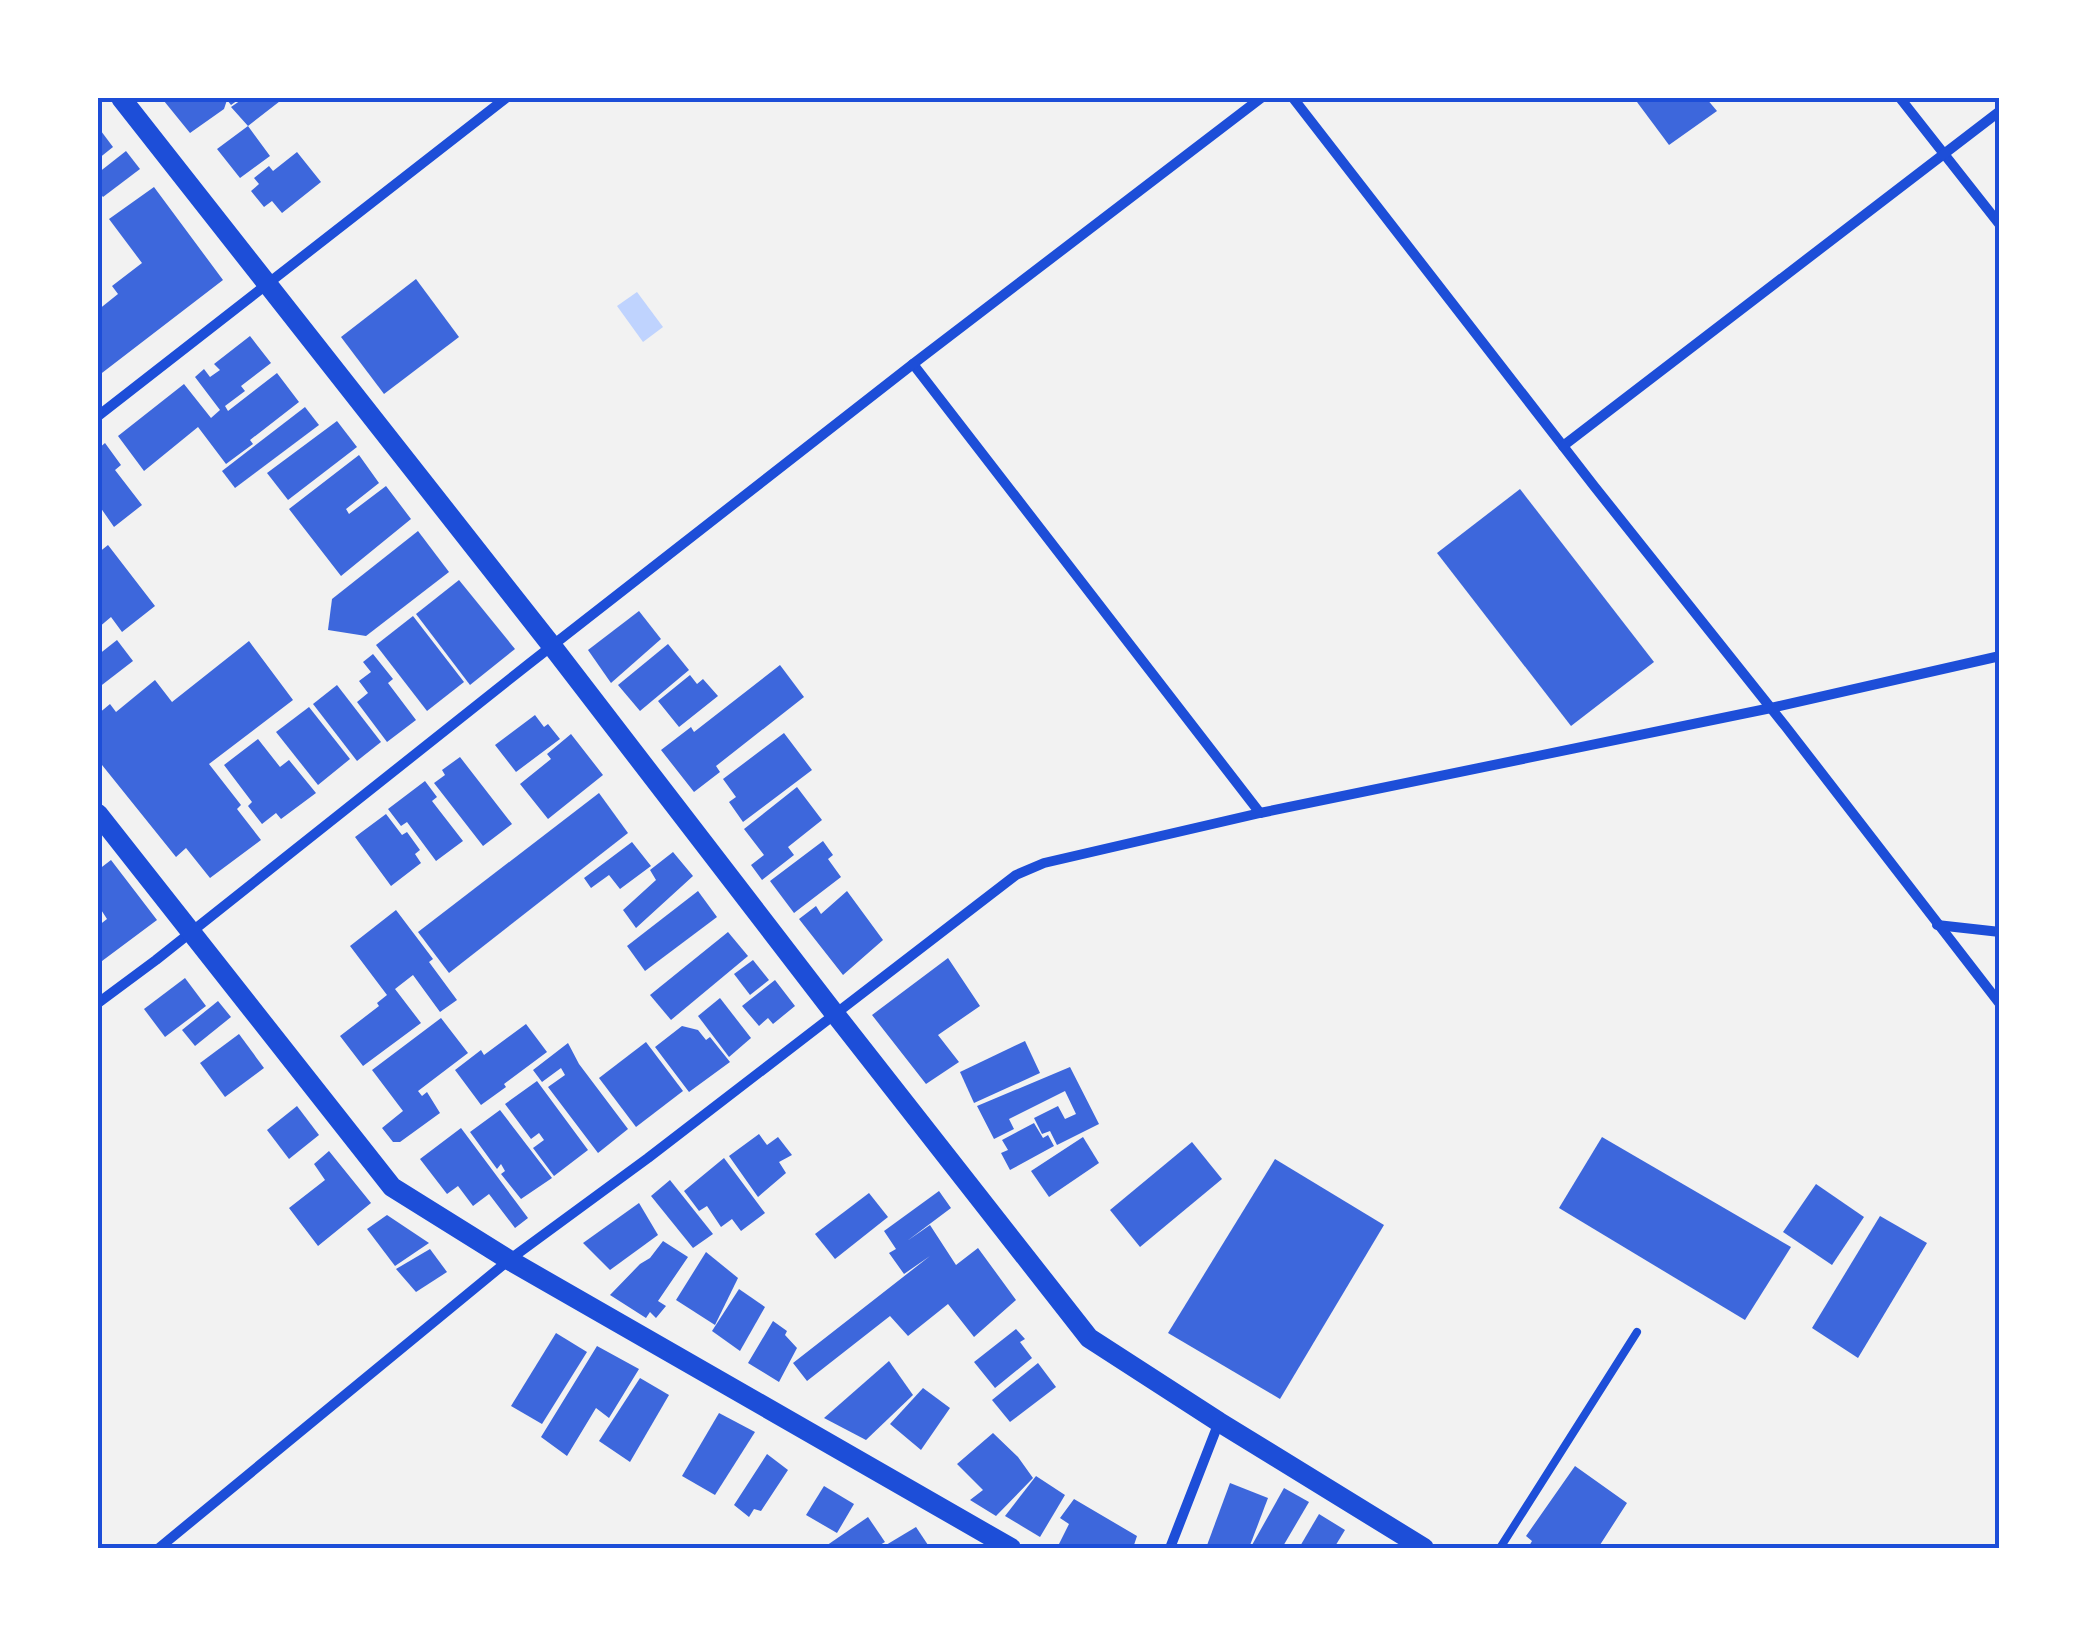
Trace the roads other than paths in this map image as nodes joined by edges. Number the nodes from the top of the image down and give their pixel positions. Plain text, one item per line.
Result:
1 (120, 98) edge
2 (506, 98) edge
3 (1261, 98) edge
4 (1293, 98) edge
5 (1900, 98) edge
6 (2000, 111) edge
7 (1944, 154) junction
8 (2000, 225) edge
9 (266, 283) junction
10 (913, 364) junction
11 (98, 416) edge
12 (1563, 446) junction
13 (552, 646) junction
14 (2000, 656) edge
15 (1771, 708) junction
16 (1260, 813) junction
17 (98, 814) edge
18 (1937, 925) junction
19 (2000, 932) edge
20 (190, 933) junction
21 (98, 1003) edge
22 (2000, 1004) edge
23 (835, 1014) junction
24 (509, 1260) junction
25 (1637, 1332) dead end
26 (1218, 1422) junction
27 (158, 1548) edge
28 (1011, 1548) edge
29 (1170, 1548) edge
30 (1424, 1548) edge
31 (1500, 1548) edge

1 - 9 main road
2 - 9 street
3 - 10 street
4 - 12 street
5 - 7 street
6 - 7 street
7 - 8 street
7 - 12 street
9 - 11 street
9 - 13 main road
10 - 13 street
10 - 16 street
12 - 15 street
13 - 20 street
13 - 23 main road
14 - 15 street
15 - 16 street
15 - 18 street
16 - 23 street
17 - 20 main road
18 - 19 street
18 - 22 street
20 - 21 street
20 - 24 main road
23 - 24 street
23 - 26 main road
24 - 27 street
24 - 28 main road
25 - 31 lane
26 - 29 street
26 - 30 main road

